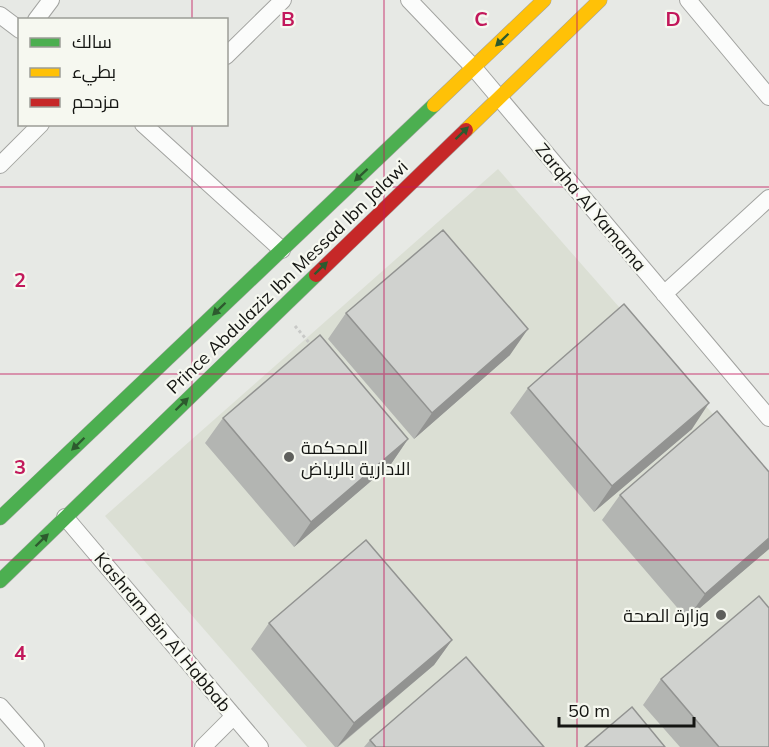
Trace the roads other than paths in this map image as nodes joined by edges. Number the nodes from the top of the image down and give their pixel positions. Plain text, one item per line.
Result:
1 (51, 0) edge
2 (283, 0) edge
3 (409, 0) edge
4 (544, 0) edge
5 (600, 0) edge
6 (688, 0) edge
7 (0, 15) edge
8 (38, 18) edge
9 (18, 28) edge
10 (228, 54) edge
11 (474, 68) junction
12 (499, 97) junction
13 (769, 97) edge
14 (39, 126) edge
15 (151, 127) edge
16 (0, 165) edge
17 (769, 198) edge
18 (282, 250) junction
19 (664, 294) junction
20 (769, 418) edge
21 (0, 518) edge
22 (65, 518) junction
23 (0, 581) edge
24 (0, 706) edge
25 (234, 716) junction
26 (36, 747) edge
27 (203, 747) edge
28 (260, 747) edge

1 - 8 street
2 - 10 street
3 - 11 street, Zarqha Al Yamama
4 -> 11 main road, Prince Abdulaziz Ibn Messad Ibn Jalawi
5 - 12 main road, Prince Abdulaziz Ibn Messad Ibn Jalawi
6 - 13 street
7 - 9 street
11 - 12 street, Zarqha Al Yamama
11 -> 18 main road, Prince Abdulaziz Ibn Messad Ibn Jalawi
12 - 19 street, Zarqha Al Yamama
22 -> 12 main road, Prince Abdulaziz Ibn Messad Ibn Jalawi
14 - 16 street
15 - 18 street
17 - 19 street
18 -> 21 main road, Prince Abdulaziz Ibn Messad Ibn Jalawi
19 - 20 street, Zarqha Al Yamama
23 -> 22 main road, Prince Abdulaziz Ibn Messad Ibn Jalawi
22 - 25 street, Kashram Bin Al Habbab
24 - 26 street
25 - 27 street
25 - 28 street, Kashram Bin Al Habbab

